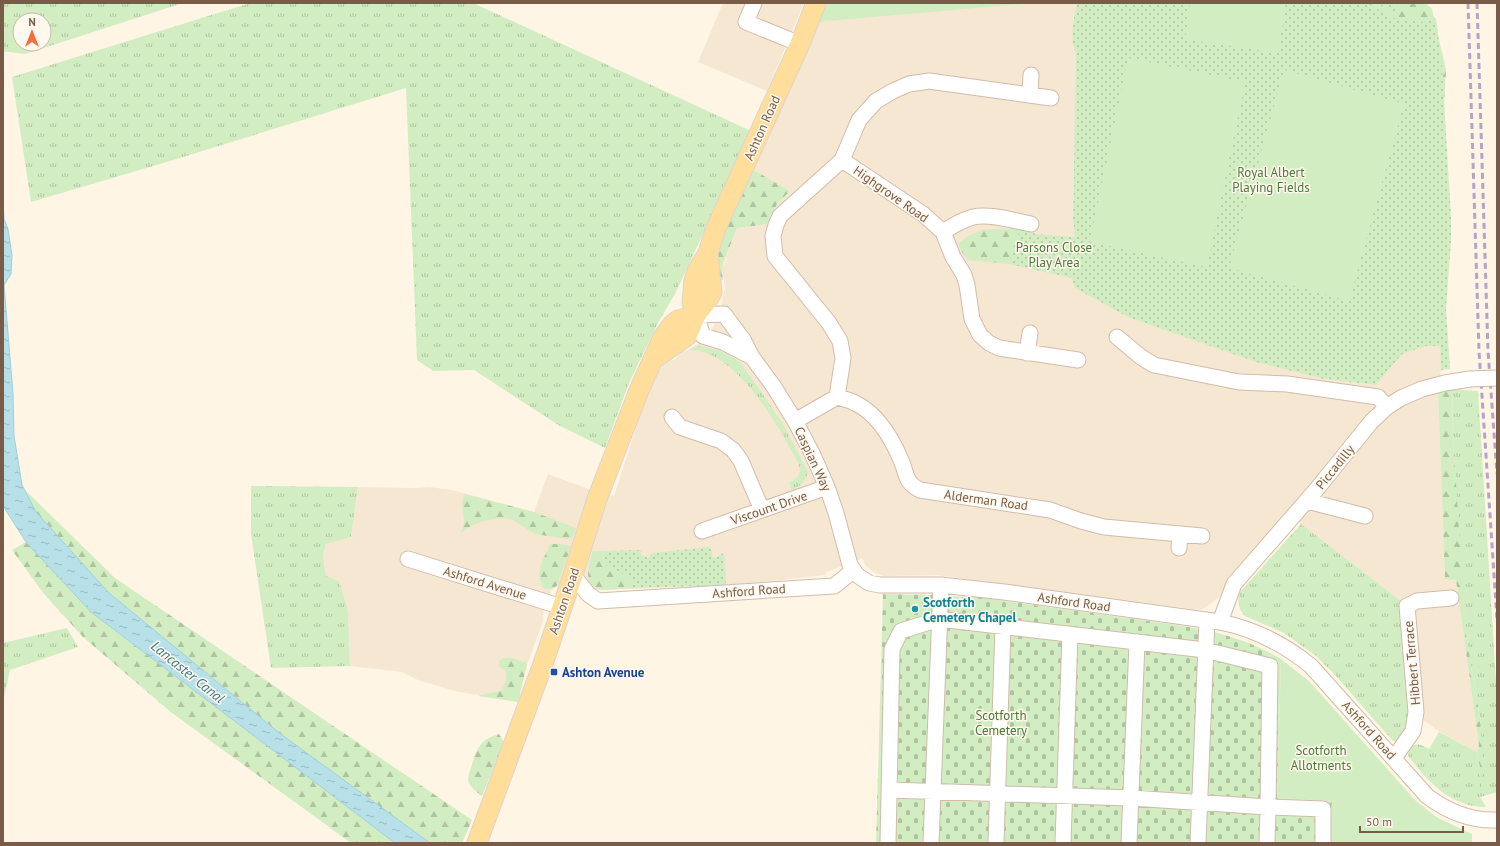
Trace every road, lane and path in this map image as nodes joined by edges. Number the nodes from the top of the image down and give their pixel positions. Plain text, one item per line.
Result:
1 (754, 3) edge
2 (816, 3) edge
3 (800, 44) junction
4 (1032, 75) dead end
5 (1030, 95) junction
6 (1051, 98) dead end
7 (842, 160) junction
8 (1031, 224) dead end
9 (943, 232) junction
10 (696, 315) junction
11 (1030, 333) dead end
12 (1117, 337) dead end
13 (1027, 353) junction
14 (752, 357) junction
15 (1078, 360) dead end
16 (1497, 378) edge
17 (837, 397) junction
18 (1387, 407) junction
19 (672, 417) dead end
20 (795, 421) junction
21 (827, 487) junction
22 (1307, 501) junction
23 (762, 510) junction
24 (1365, 516) dead end
25 (708, 533) dead end
26 (1202, 536) dead end
27 (408, 559) dead end
28 (853, 570) junction
29 (573, 575) junction
30 (941, 586) junction
31 (1451, 598) dead end
32 (562, 607) junction
33 (939, 619) junction
34 (1214, 621) junction
35 (1003, 626) junction
36 (1070, 634) junction
37 (1137, 642) junction
38 (1205, 650) junction
39 (1394, 758) junction
40 (889, 790) junction
41 (933, 791) junction
42 (998, 794) junction
43 (1065, 796) junction
44 (1131, 798) junction
45 (1199, 802) junction
46 (1268, 806) junction
47 (1492, 820) edge
48 (477, 843) edge
49 (888, 843) edge
50 (931, 843) edge
51 (996, 843) edge
52 (1063, 843) edge
53 (1129, 843) edge
54 (1198, 843) edge
55 (1267, 843) edge
56 (1323, 843) edge

1 - 3 street
2 - 3 main road, Ashton Road
3 - 10 main road, Ashton Road
4 - 5 street
5 - 6 street
5 - 7 street
7 - 9 street, Highgrove Road
7 - 17 street
8 - 9 street
9 - 13 street, Highgrove Road
10 - 14 street, Caspian Way
10 - 14 street, Caspian Way
10 - 29 main road, Ashton Road
11 - 13 street
12 - 18 street
13 - 15 street, Highgrove Road
14 - 20 street, Caspian Way
16 - 18 street, Piccadilly, bridge
17 - 20 street
17 - 26 street, Alderman Road
18 - 22 street, Piccadilly
19 - 23 street
20 - 21 street, Caspian Way
21 - 23 street, Viscount Drive
21 - 28 street, Caspian Way
22 - 24 street
22 - 34 street, Piccadilly
23 - 25 street, Viscount Drive
27 - 32 street, Ashford Avenue
28 - 29 street, Ashford Road
28 - 30 street, Ashford Road
29 - 32 main road, Ashton Road
30 - 33 street
30 - 34 street, Ashford Road
31 - 39 street, Hibbert Terrace
32 - 48 main road, Ashton Road
33 - 35 street
33 - 40 street
33 - 41 street
34 - 38 street, Piccadilly
34 - 39 street, Ashford Road
35 - 36 street
35 - 42 street
36 - 37 street
36 - 43 street
37 - 38 street
37 - 44 street
38 - 45 street, Piccadilly
38 - 46 street
39 - 47 street, Ashford Road
40 - 41 street
40 - 49 street
41 - 42 street
41 - 50 street
42 - 43 street
42 - 51 street
43 - 44 street
43 - 52 street
44 - 45 street
44 - 53 street
45 - 46 street
45 - 54 street, Piccadilly
46 - 55 street
46 - 56 street

